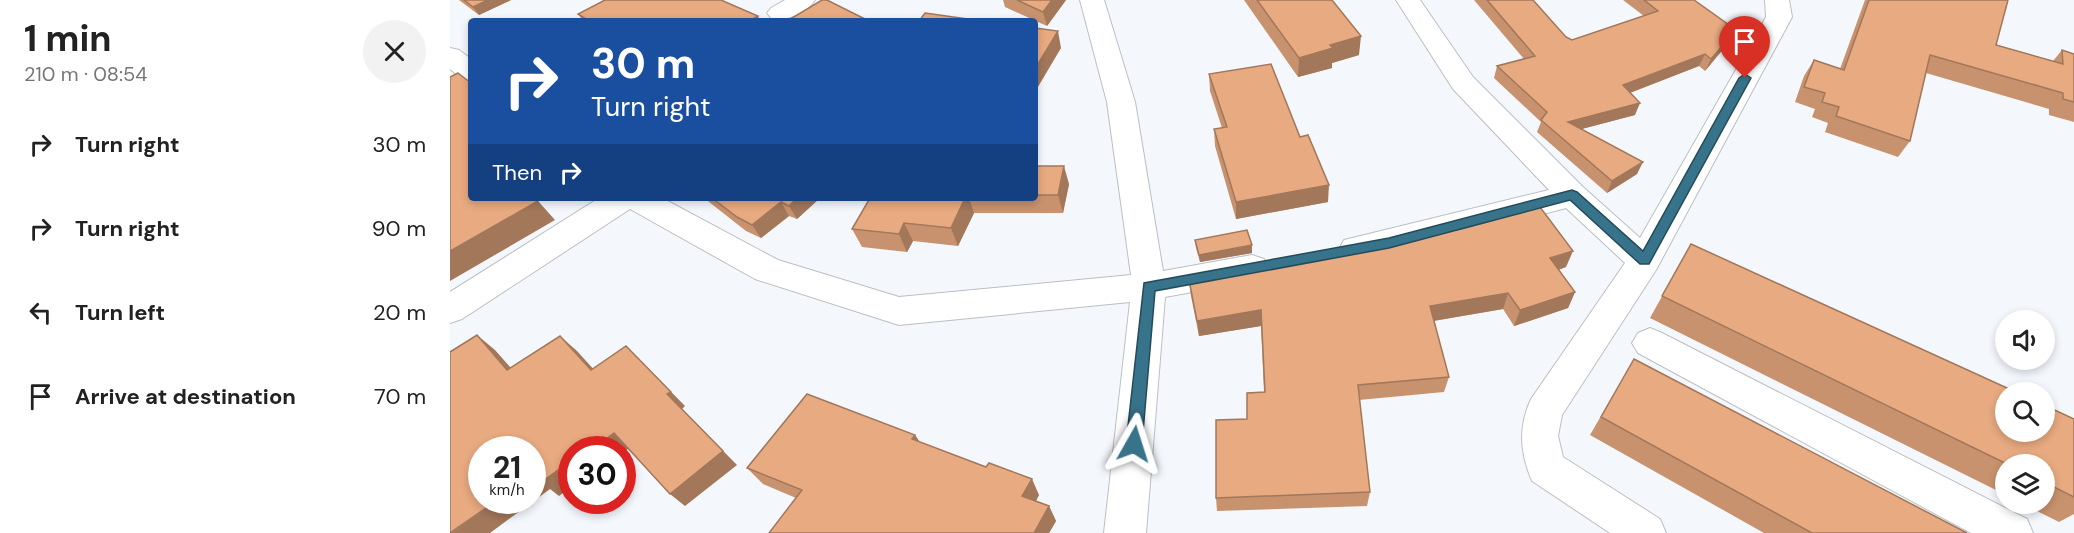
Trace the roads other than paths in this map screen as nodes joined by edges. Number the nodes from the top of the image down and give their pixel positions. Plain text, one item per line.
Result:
1 (803, 0) edge
2 (1092, 0) edge
3 (1408, 0) edge
4 (1777, 0) edge
5 (780, 13) dead end
6 (450, 56) edge
7 (468, 70) edge
8 (1572, 195) junction
9 (618, 201) edge
10 (641, 201) edge
11 (1332, 254) edge
12 (1644, 261) junction
13 (1286, 262) edge
14 (1149, 287) junction
15 (450, 309) edge
16 (1650, 343) dead end
17 (1125, 533) edge
18 (1645, 533) edge
19 (2012, 533) edge

1 - 5 street
2 - 14 street
3 - 8 street
4 - 12 street
6 - 7 street
8 - 11 street
8 - 12 street
9 - 15 street
10 - 14 street
12 - 18 street
13 - 14 street
14 - 17 street
16 - 19 street

